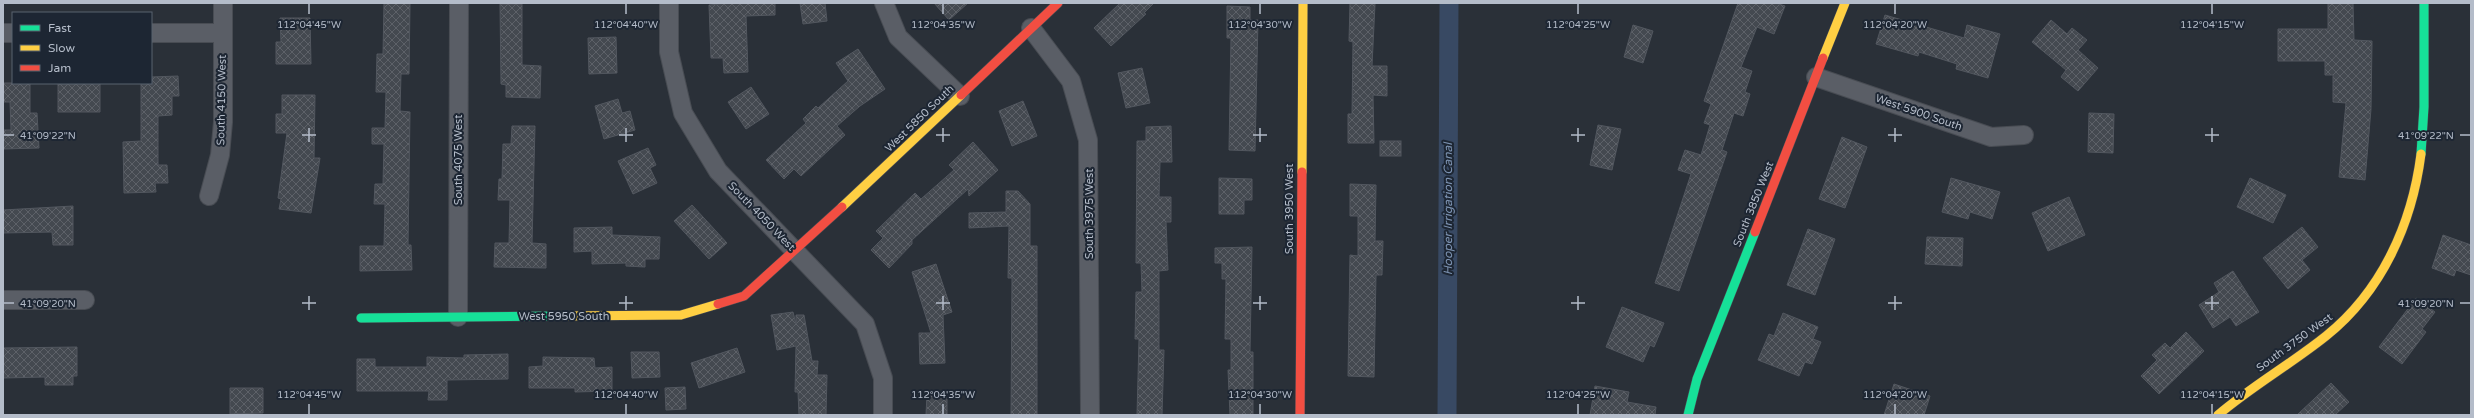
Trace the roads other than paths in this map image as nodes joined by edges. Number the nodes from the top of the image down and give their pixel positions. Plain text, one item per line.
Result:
1 (222, 3) edge
2 (458, 3) edge
3 (669, 3) edge
4 (884, 3) edge
5 (1058, 3) edge
6 (1303, 3) edge
7 (1845, 3) edge
8 (2424, 3) edge
9 (1031, 28) junction
10 (152, 33) edge
11 (223, 33) junction
12 (1816, 77) junction
13 (960, 96) junction
14 (2024, 135) dead end
15 (209, 196) dead end
16 (796, 251) junction
17 (3, 300) edge
18 (85, 300) dead end
19 (458, 317) junction
20 (361, 318) dead end
21 (883, 415) edge
22 (1090, 415) edge
23 (1300, 415) edge
24 (1688, 415) edge
25 (2218, 415) edge

1 - 11 street, South 4150 West
2 - 19 street, South 4075 West
3 - 16 street, South 4050 West
4 - 13 street
5 - 9 street, West 5850 South
6 - 23 street, South 3950 West
7 - 12 street, South 3850 West
8 - 25 street, South 3750 West
9 - 13 street, West 5850 South
9 - 22 street, South 3975 West
10 - 11 street
11 - 15 street, South 4150 West
12 - 14 street, West 5900 South
12 - 24 street, South 3850 West
13 - 16 street, West 5850 South
16 - 19 street, West 5950 South
16 - 21 street, South 4050 West
17 - 18 street
19 - 20 street, West 5950 South

